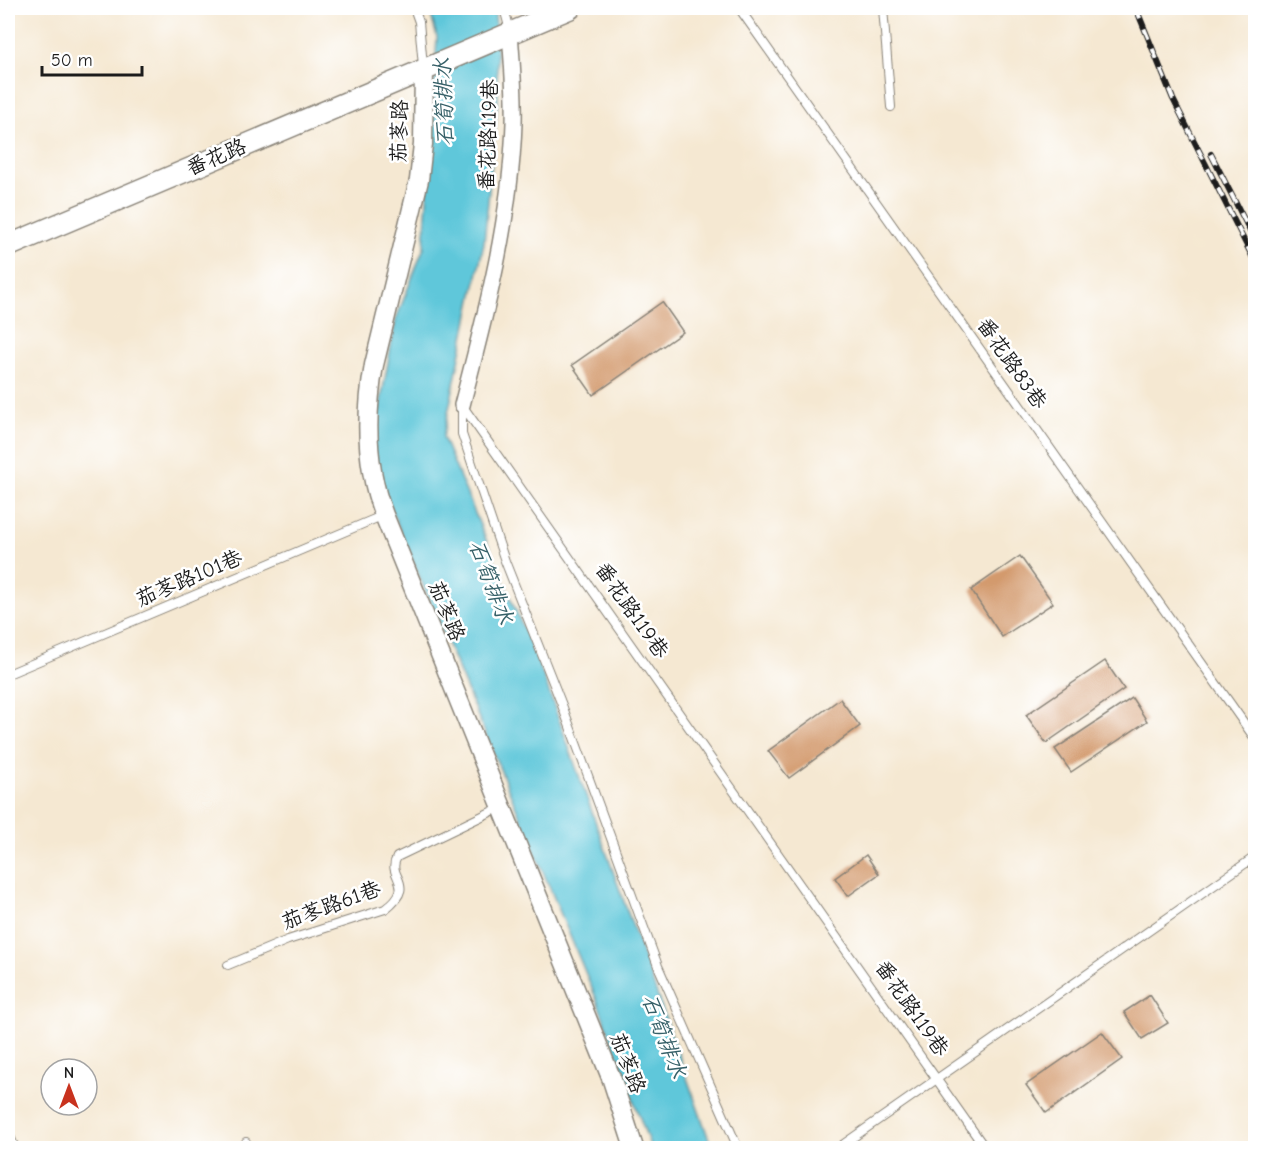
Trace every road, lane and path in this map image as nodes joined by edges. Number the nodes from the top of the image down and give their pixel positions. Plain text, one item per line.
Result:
1 (414, 8) edge
2 (504, 8) edge
3 (570, 8) edge
4 (739, 8) edge
5 (883, 8) edge
6 (510, 32) junction
7 (424, 68) junction
8 (891, 107) dead end
9 (8, 246) edge
10 (462, 405) junction
11 (384, 515) junction
12 (8, 674) edge
13 (1256, 740) edge
14 (502, 807) junction
15 (1256, 856) edge
16 (228, 965) dead end
17 (936, 1080) junction
18 (8, 1132) edge
19 (15, 1149) edge
20 (633, 1149) edge
21 (738, 1149) edge
22 (838, 1149) edge
23 (985, 1149) edge

1 - 7 lane
2 - 6 lane
3 - 6 main road
4 - 13 lane, 番花路83巷
5 - 8 lane
6 - 7 main road, 番花路
6 - 10 street, 番花路119巷
7 - 9 main road, 番花路
7 - 11 street, 茄苳路
10 - 17 lane, 番花路119巷
10 - 21 lane
11 - 12 lane, 茄苳路101巷
11 - 14 street, 茄苳路
14 - 16 lane, 茄苳路61巷
14 - 20 street, 茄苳路
15 - 17 lane
17 - 22 lane
17 - 23 lane, 番花路119巷
18 - 19 lane

